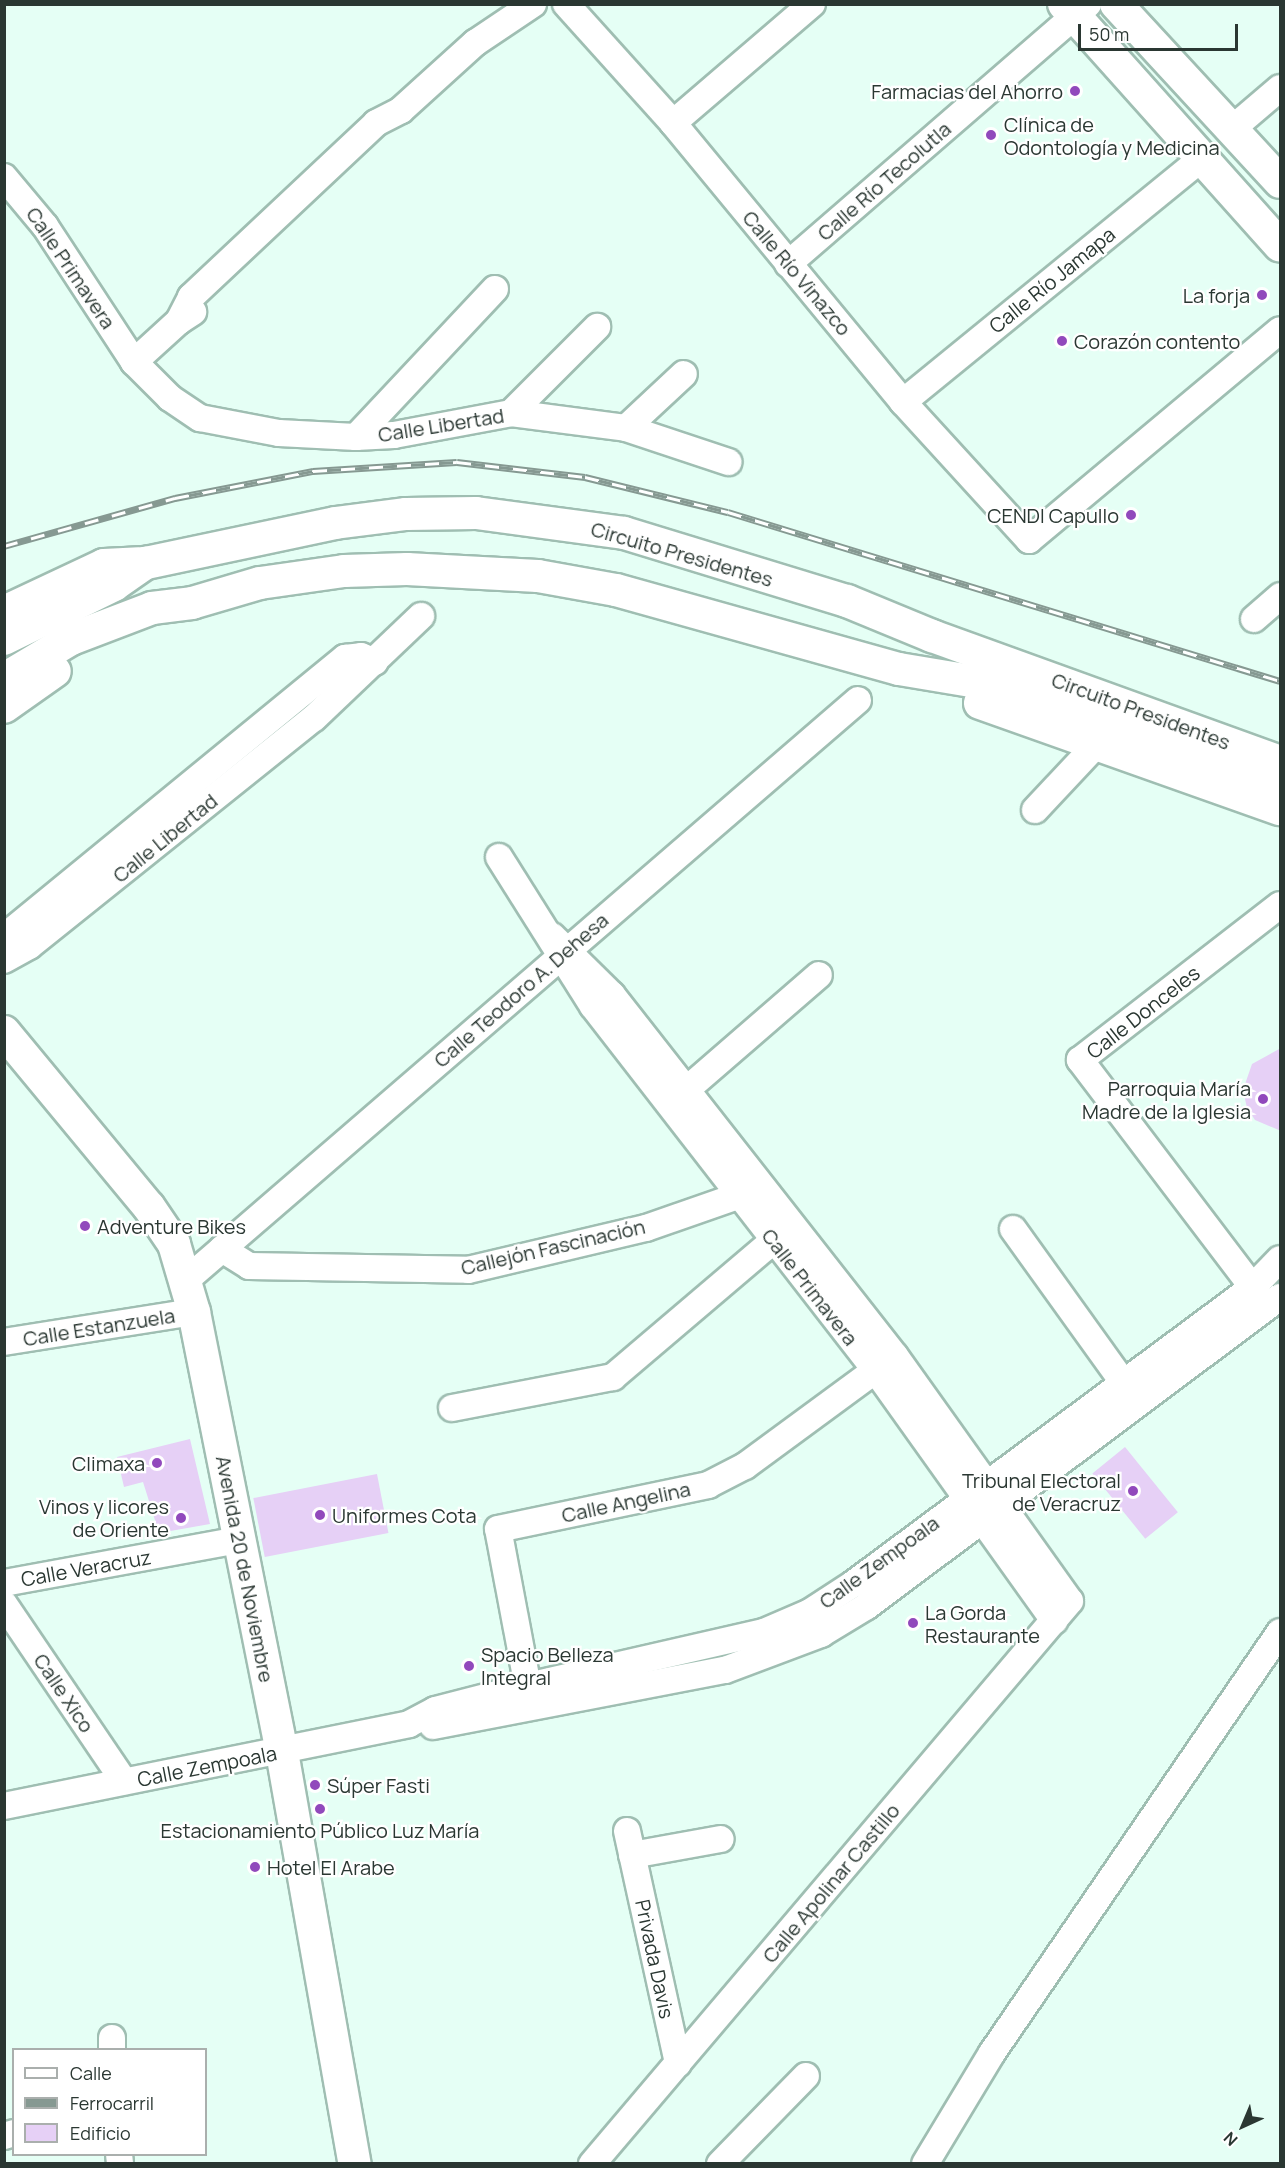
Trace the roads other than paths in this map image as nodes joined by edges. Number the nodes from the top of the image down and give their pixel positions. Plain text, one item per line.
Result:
1 (533, 4) edge
2 (566, 4) edge
3 (812, 4) edge
4 (1116, 4) edge
5 (1076, 8) edge
6 (1281, 88) edge
7 (673, 123) junction
8 (1232, 129) junction
9 (1201, 159) junction
10 (6, 181) edge
11 (1281, 182) edge
12 (1281, 246) edge
13 (788, 264) junction
14 (495, 289) dead end
15 (597, 327) dead end
16 (1281, 330) edge
17 (134, 362) junction
18 (684, 374) dead end
19 (903, 402) junction
20 (511, 413) junction
21 (626, 428) junction
22 (356, 437) junction
23 (728, 462) dead end
24 (146, 562) junction
25 (1281, 596) edge
26 (847, 601) junction
27 (192, 603) junction
28 (4, 612) edge
29 (421, 616) dead end
30 (1254, 619) dead end
31 (4, 639) edge
32 (899, 669) junction
33 (4, 679) edge
34 (1051, 691) junction
35 (858, 700) dead end
36 (4, 707) edge
37 (1097, 744) junction
38 (1281, 745) edge
39 (1281, 762) edge
40 (1278, 804) edge
41 (1035, 810) dead end
42 (499, 856) dead end
43 (1281, 905) edge
44 (17, 937) edge
45 (560, 948) junction
46 (4, 960) edge
47 (819, 975) dead end
48 (4, 1032) edge
49 (684, 1091) junction
50 (741, 1195) junction
51 (1013, 1229) dead end
52 (783, 1233) junction
53 (222, 1249) junction
54 (1281, 1260) edge
55 (185, 1281) junction
56 (1252, 1288) junction
57 (1275, 1302) edge
58 (194, 1312) junction
59 (4, 1342) edge
60 (885, 1364) junction
61 (1123, 1382) junction
62 (452, 1408) dead end
63 (974, 1491) junction
64 (990, 1512) junction
65 (238, 1540) junction
66 (4, 1583) edge
67 (1070, 1601) joint
68 (4, 1604) edge
69 (1054, 1621) junction
70 (1281, 1632) edge
71 (530, 1696) junction
72 (282, 1752) junction
73 (124, 1781) junction
74 (4, 1806) edge
75 (721, 1839) dead end
76 (678, 2063) junction
77 (806, 2076) dead end
78 (355, 2163) edge
79 (592, 2163) edge
80 (720, 2163) edge
81 (925, 2163) edge

1 - 17 street
2 - 7 street, Calle Río Vinazco
3 - 7 street
4 - 8 main road
5 - 9 main road
5 - 13 street, Calle Río Tecolutla
6 - 8 street
7 - 13 street, Calle Río Vinazco
8 - 11 main road
9 - 12 main road
9 - 19 street, Calle Río Jamapa
10 - 17 street, Calle Primavera
13 - 19 street, Calle Río Vinazco
14 - 22 street
15 - 20 street
16 - 19 street, Calle Río Vinazco
17 - 22 street, Calle Libertad
18 - 21 street
20 - 21 street, Calle Libertad
20 - 22 street, Calle Libertad
21 - 23 street, Calle Libertad
24 - 26 main road, Circuito Presidentes
24 - 28 main road
24 - 31 main road, Circuito Presidentes
25 - 30 street
26 - 34 main road, Circuito Presidentes
26 - 38 main road
27 - 32 main road, Circuito Presidentes
27 - 33 main road, Circuito Presidentes
27 - 36 main road
29 - 44 street, Calle Libertad
32 - 34 main road, Circuito Presidentes
32 - 37 main road
34 - 39 main road, Circuito Presidentes
34 - 40 main road, Circuito Presidentes
35 - 45 street, Calle Teodoro A. Dehesa
37 - 40 main road
37 - 41 street
42 - 45 street
43 - 56 street, Calle Donceles
44 - 46 street, Calle Libertad
45 - 49 street, Calle Primavera
45 - 50 street, Calle Primavera
45 - 53 street, Calle Teodoro A. Dehesa
47 - 49 street
48 - 55 main road, Avenida 20 de Noviembre
49 - 52 street, Calle Primavera
50 - 52 street, Calle Primavera
50 - 53 street, Callejón Fascinación
51 - 61 street
52 - 60 street, Calle Primavera
52 - 62 street
53 - 55 street, Calle Teodoro A. Dehesa
54 - 56 street, Calle Zempoala
55 - 58 main road, Avenida 20 de Noviembre
56 - 57 street, Calle Donceles
56 - 61 street, Calle Zempoala
57 - 64 street, Calle Zempoala
58 - 59 street, Calle Estanzuela
58 - 65 main road, Avenida 20 de Noviembre
60 - 63 street, Calle Primavera
60 - 71 street, Calle Angelina
61 - 63 street, Calle Zempoala
63 - 64 street, Calle Primavera
63 - 71 street, Calle Zempoala
64 - 67 street, Calle Primavera
64 - 69 street, Calle Primavera
64 - 71 street, Calle Zempoala
65 - 66 street, Calle Veracruz
65 - 72 main road, Avenida 20 de Noviembre
67 - 69 street, Calle Apolinar Castillo
68 - 73 street, Calle Xico
69 - 76 street, Calle Apolinar Castillo
70 - 81 street
71 - 72 street, Calle Zempoala
72 - 73 street, Calle Zempoala
72 - 78 main road, Avenida 20 de Noviembre
73 - 74 street, Calle Zempoala
75 - 76 street, Privada Davis
76 - 79 street, Calle Apolinar Castillo
77 - 80 street

